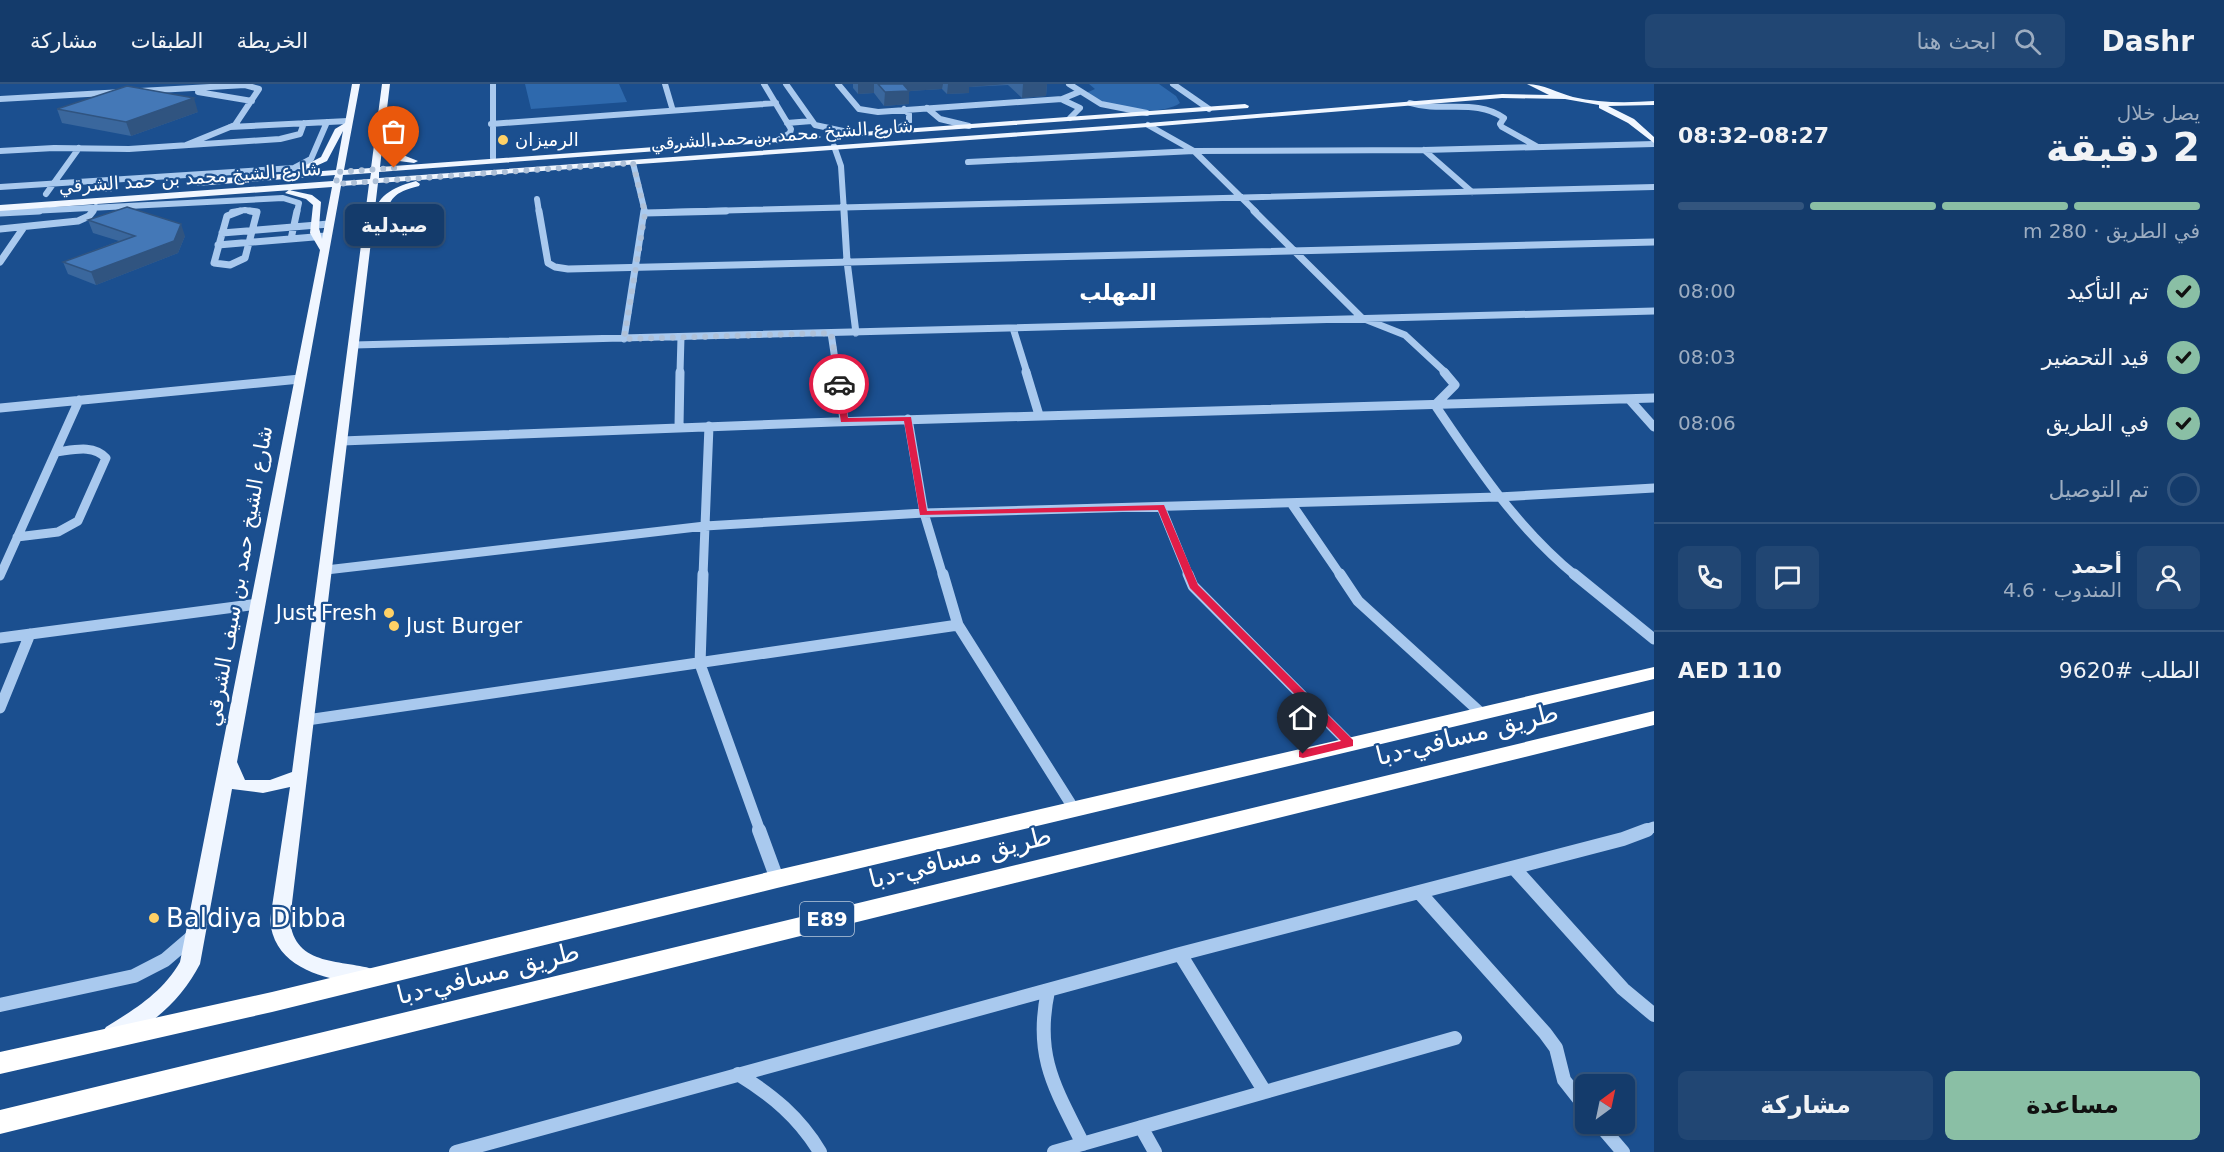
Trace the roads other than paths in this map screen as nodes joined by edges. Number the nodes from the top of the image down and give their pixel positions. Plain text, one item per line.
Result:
1 (121, 84) edge
2 (356, 84) edge
3 (386, 84) edge
4 (493, 84) edge
5 (665, 84) edge
6 (764, 84) edge
7 (786, 84) edge
8 (838, 84) edge
9 (1069, 84) edge
10 (1173, 84) edge
11 (1531, 84) edge
12 (213, 85) edge
13 (1495, 87) dead end
14 (177, 89) junction
15 (115, 92) junction
16 (1079, 92) junction
17 (1401, 94) dead end
18 (1566, 97) junction
19 (0, 99) edge
20 (1057, 99) junction
21 (252, 101) junction
22 (1591, 101) junction
23 (776, 103) junction
24 (1410, 103) junction
25 (1257, 105) dead end
26 (1653, 106) edge
27 (927, 108) junction
28 (904, 109) junction
29 (1209, 109) junction
30 (673, 111) junction
31 (1147, 113) junction
32 (1070, 118) junction
33 (812, 121) junction
34 (327, 122) junction
35 (347, 122) junction
36 (304, 123) junction
37 (381, 123) junction
38 (787, 123) junction
39 (491, 124) junction
40 (1148, 125) junction
41 (969, 126) junction
42 (230, 127) junction
43 (891, 132) junction
44 (857, 134) junction
45 (778, 140) junction
46 (1654, 143) edge
47 (186, 145) junction
48 (834, 146) junction
49 (1538, 147) junction
50 (79, 148) junction
51 (1424, 150) junction
52 (0, 151) edge
53 (1194, 151) junction
54 (536, 157) junction
55 (493, 158) junction
56 (968, 162) dead end
57 (633, 163) junction
58 (533, 170) junction
59 (375, 175) junction
60 (337, 178) junction
61 (114, 180) junction
62 (55, 183) junction
63 (0, 187) edge
64 (1654, 187) edge
65 (98, 190) dead end
66 (108, 190) junction
67 (176, 190) junction
68 (1472, 192) junction
69 (46, 194) junction
70 (57, 194) dead end
71 (35, 195) dead end
72 (537, 199) dead end
73 (1242, 199) junction
74 (96, 207) junction
75 (0, 208) edge
76 (845, 208) junction
77 (0, 213) edge
78 (645, 213) junction
79 (24, 227) junction
80 (293, 227) junction
81 (0, 229) edge
82 (253, 231) junction
83 (222, 233) junction
84 (322, 234) junction
85 (291, 239) junction
86 (250, 242) junction
87 (1654, 242) edge
88 (366, 243) junction
89 (218, 245) junction
90 (1295, 251) junction
91 (847, 261) junction
92 (0, 262) edge
93 (636, 266) junction
94 (1654, 311) edge
95 (1362, 318) junction
96 (1013, 328) junction
97 (831, 333) junction
98 (856, 333) junction
99 (681, 337) junction
100 (624, 339) junction
101 (354, 345) junction
102 (300, 379) junction
103 (1654, 398) edge
104 (1629, 399) junction
105 (79, 400) junction
106 (1435, 405) junction
107 (0, 408) edge
108 (1039, 415) junction
109 (908, 419) junction
110 (844, 420) junction
111 (679, 426) junction
112 (709, 426) junction
113 (1654, 427) edge
114 (342, 441) junction
115 (56, 452) junction
116 (1654, 489) edge
117 (1498, 497) junction
118 (1291, 503) junction
119 (1161, 507) junction
120 (924, 513) junction
121 (705, 526) junction
122 (17, 537) junction
123 (326, 570) junction
124 (0, 576) edge
125 (258, 604) junction
126 (958, 625) junction
127 (30, 634) junction
128 (0, 638) edge
129 (1654, 639) edge
130 (700, 664) junction
131 (1654, 673) edge
132 (0, 708) edge
133 (1481, 713) junction
134 (1654, 718) edge
135 (307, 720) junction
136 (1349, 743) junction
137 (229, 763) junction
138 (300, 775) junction
139 (1074, 809) junction
140 (1654, 827) edge
141 (1514, 868) junction
142 (777, 879) junction
143 (1419, 892) junction
144 (198, 931) junction
145 (1180, 954) junction
146 (375, 977) junction
147 (1048, 991) junction
148 (0, 1005) edge
149 (1654, 1015) edge
150 (105, 1038) junction
151 (1455, 1038) dead end
152 (0, 1062) edge
153 (738, 1074) junction
154 (1265, 1092) junction
155 (1575, 1094) edge
156 (0, 1122) edge
157 (1141, 1127) junction
158 (1608, 1134) edge
159 (1083, 1144) junction
160 (456, 1152) edge
161 (820, 1152) edge
162 (1054, 1152) edge
163 (1155, 1152) edge
164 (1623, 1152) edge

1 - 15 street
2 - 35 main road, شارع الشيخ حمد بن سيف الشرقي
3 - 37 main road
4 - 39 street
5 - 30 street
6 - 23 street
7 - 33 street
8 - 28 street
9 - 16 street
10 - 29 street
11 - 18 main road
12 - 14 street
12 - 21 street
13 - 17 main road
14 - 15 street
14 - 21 street
15 - 19 street
16 - 20 street
16 - 31 street
18 - 22 main road
18 - 24 main road, شارع الشيخ محمد بن حمد الشرقي
20 - 27 street
20 - 32 street
21 - 42 street
22 - 26 main road
22 - 46 main road
23 - 30 street
23 - 38 street
24 - 40 main road, شارع الشيخ محمد بن حمد الشرقي
24 - 49 street
25 - 29 main road, شارع الشيخ محمد بن حمد الشرقي
27 - 28 street
27 - 41 street
28 - 43 street
29 - 31 main road, شارع الشيخ محمد بن حمد الشرقي
30 - 39 street
31 - 32 main road, شارع الشيخ محمد بن حمد الشرقي
32 - 41 main road, شارع الشيخ محمد بن حمد الشرقي
33 - 38 street
33 - 44 street
34 - 35 street
34 - 36 street
34 - 61 street
35 - 60 main road, شارع الشيخ حمد بن سيف الشرقي
35 - 67 main road
36 - 42 street
36 - 47 street
37 - 55 main road
37 - 59 main road
38 - 45 street
39 - 55 street
40 - 48 main road, شارع الشيخ محمد بن حمد الشرقي
40 - 53 street
41 - 43 main road, شارع الشيخ محمد بن حمد الشرقي
42 - 47 street
43 - 44 main road, شارع الشيخ محمد بن حمد الشرقي
44 - 45 main road, شارع الشيخ محمد بن حمد الشرقي
45 - 54 main road, شارع الشيخ محمد بن حمد الشرقي
46 - 49 street
47 - 50 street
48 - 57 main road, شارع الشيخ محمد بن حمد الشرقي
48 - 76 street
49 - 51 street
50 - 52 street
50 - 62 street
51 - 53 street
51 - 68 street
53 - 56 street
53 - 73 street
54 - 55 main road
54 - 59 main road, شارع الشيخ محمد بن حمد الشرقي
57 - 58 main road, شارع الشيخ محمد بن حمد الشرقي
57 - 78 street
58 - 59 main road, شارع الشيخ محمد بن حمد الشرقي
58 - 88 main road
59 - 60 main road, شارع الشيخ محمد بن حمد الشرقي
59 - 88 main road
60 - 67 main road, شارع الشيخ محمد بن حمد الشرقي
60 - 84 main road, شارع الشيخ حمد بن سيف الشرقي
61 - 62 street
61 - 66 main road
62 - 63 street
62 - 69 street
64 - 68 street
65 - 66 main road, شارع الشيخ محمد بن حمد الشرقي
66 - 67 main road, شارع الشيخ محمد بن حمد الشرقي
67 - 75 main road, شارع الشيخ محمد بن حمد الشرقي
67 - 84 main road
68 - 73 street
69 - 70 main road, شارع الشيخ محمد بن حمد الشرقي
69 - 71 main road, شارع الشيخ محمد بن حمد الشرقي
72 - 93 street
73 - 76 street
73 - 90 street
74 - 77 street
74 - 79 street
74 - 80 street
76 - 78 street
76 - 91 street
78 - 93 street
79 - 81 street
79 - 92 street
80 - 82 street
80 - 84 street
80 - 85 street
82 - 83 street
82 - 83 street
82 - 86 street
83 - 89 street
84 - 85 street
84 - 102 main road, شارع الشيخ حمد بن سيف الشرقي
85 - 86 street
86 - 89 street
86 - 89 street
87 - 90 street
88 - 101 main road
90 - 91 street
90 - 95 street
91 - 93 street
91 - 98 street
93 - 100 street
94 - 95 street
95 - 96 street
95 - 106 street
96 - 98 street
96 - 108 street
97 - 98 street
97 - 99 street
97 - 110 street
99 - 100 street
99 - 111 street
100 - 101 street
101 - 114 main road
102 - 105 street
102 - 125 main road, شارع الشيخ حمد بن سيف الشرقي
103 - 104 street
104 - 106 street
104 - 113 street
105 - 107 street
105 - 115 street
106 - 108 street
106 - 117 street
108 - 109 street
109 - 110 street
109 - 120 street
110 - 112 street
111 - 112 street
111 - 114 street
112 - 121 street
114 - 123 main road
115 - 122 street
115 - 122 street
116 - 117 street
117 - 118 street
117 - 129 street
118 - 119 street
118 - 133 street
119 - 120 street
119 - 136 street
120 - 121 street
120 - 126 street
121 - 123 street
121 - 130 street
122 - 124 street
123 - 135 main road
125 - 127 street
125 - 137 main road, شارع الشيخ حمد بن سيف الشرقي
126 - 130 street
126 - 139 street
127 - 128 street
127 - 132 street
130 - 135 street
130 - 142 street
131 - 133 highway, طريق مسافي-دبا / E89
133 - 136 highway, طريق مسافي-دبا / E89
134 - 156 highway, طريق مسافي-دبا / E89
135 - 138 main road
136 - 139 highway, طريق مسافي-دبا / E89
137 - 138 main road
137 - 144 main road, شارع الشيخ حمد بن سيف الشرقي
138 - 146 main road
139 - 142 highway, طريق مسافي-دبا / E89
140 - 141 street
141 - 143 street
141 - 149 street
142 - 146 highway, طريق مسافي-دبا / E89
143 - 145 street
143 - 155 street
144 - 148 street
144 - 150 main road, شارع الشيخ حمد بن سيف الشرقي
145 - 147 street
145 - 154 street
146 - 150 highway, طريق مسافي-دبا / E89
147 - 153 street
147 - 159 street
150 - 152 highway, طريق مسافي-دبا / E89
151 - 154 street
153 - 160 street
153 - 161 street
154 - 157 street
157 - 159 street
157 - 163 street
158 - 164 street
159 - 162 street

